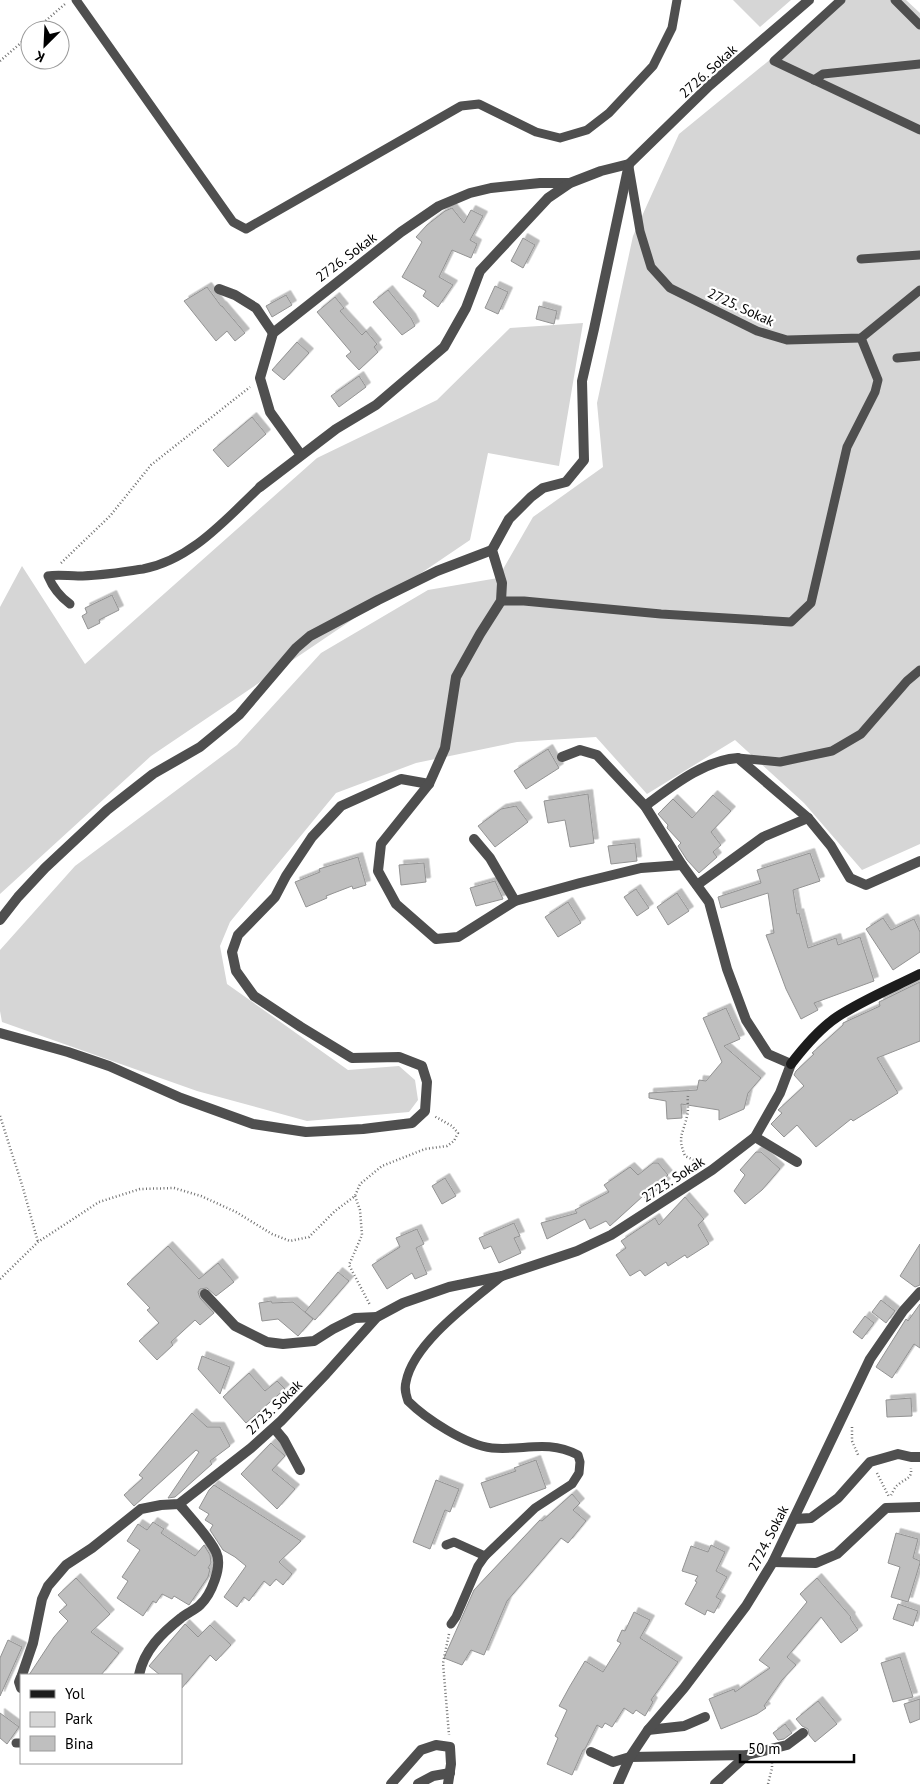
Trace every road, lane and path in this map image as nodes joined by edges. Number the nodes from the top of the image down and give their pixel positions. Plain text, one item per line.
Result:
1 (70, 0) edge
2 (76, 0) edge
3 (677, 0) edge
4 (810, 0) edge
5 (841, 0) edge
6 (895, 0) edge
7 (47, 20) edge
8 (920, 25) edge
9 (20, 43) edge
10 (0, 61) edge
11 (920, 64) edge
12 (814, 80) junction
13 (920, 130) edge
14 (629, 164) junction
15 (570, 183) junction
16 (920, 255) edge
17 (861, 259) dead end
18 (219, 289) dead end
19 (920, 290) edge
20 (273, 333) junction
21 (862, 338) junction
22 (920, 356) edge
23 (896, 358) dead end
24 (260, 378) junction
25 (302, 455) junction
26 (260, 487) joint
27 (492, 550) junction
28 (48, 576) junction
29 (501, 602) junction
30 (70, 604) dead end
31 (920, 670) edge
32 (562, 757) dead end
33 (738, 758) junction
34 (429, 784) junction
35 (645, 806) junction
36 (808, 818) junction
37 (474, 839) dead end
38 (920, 861) edge
39 (682, 864) junction
40 (697, 886) junction
41 (515, 901) junction
42 (0, 920) edge
43 (920, 974) edge
44 (0, 1033) edge
45 (790, 1064) junction
46 (688, 1096) dead end
47 (424, 1111) junction
48 (0, 1116) edge
49 (755, 1136) junction
50 (797, 1162) dead end
51 (696, 1180) junction
52 (355, 1196) junction
53 (38, 1242) junction
54 (502, 1276) junction
55 (0, 1279) edge
56 (920, 1292) edge
57 (205, 1294) dead end
58 (377, 1317) junction
59 (852, 1425) dead end
60 (274, 1428) junction
61 (916, 1457) edge
62 (870, 1462) junction
63 (300, 1470) dead end
64 (890, 1498) junction
65 (178, 1504) junction
66 (920, 1507) edge
67 (886, 1508) junction
68 (794, 1519) junction
69 (446, 1545) dead end
70 (485, 1556) junction
71 (773, 1562) junction
72 (451, 1624) joint
73 (23, 1674) edge
74 (139, 1674) edge
75 (705, 1717) dead end
76 (648, 1730) junction
77 (803, 1733) dead end
78 (450, 1747) junction
79 (770, 1749) junction
80 (591, 1752) dead end
81 (747, 1755) junction
82 (630, 1757) junction
83 (450, 1773) junction
84 (391, 1784) edge
85 (418, 1784) edge
86 (448, 1784) edge
87 (618, 1784) edge
88 (715, 1784) edge
89 (768, 1784) edge

1 - 7 path
2 - 3 lane
4 - 14 street, 2726. Sokak
5 - 12 lane
6 - 8 lane
9 - 10 path
11 - 12 lane
12 - 13 lane
14 - 15 street, 2726. Sokak
14 - 21 lane, 2725. Sokak
14 - 27 street
15 - 20 street, 2726. Sokak
15 - 25 street, 2726. Sokak
16 - 17 lane
18 - 20 street
19 - 21 lane
20 - 24 street
21 - 29 lane
22 - 23 lane
24 - 25 street
24 - 28 path
25 - 26 street, 2726. Sokak
26 - 28 lane
27 - 29 street
27 - 42 street
28 - 30 lane
29 - 34 street
31 - 33 lane
32 - 35 street
33 - 35 street
33 - 36 street
34 - 41 street
34 - 47 street
35 - 39 street
36 - 38 street
36 - 40 street
37 - 41 street
39 - 40 street
39 - 41 street
40 - 45 street
43 - 45 street, 2723. Sokak
44 - 47 street
45 - 49 street, 2723. Sokak
46 - 51 path
47 - 52 path
48 - 53 path
49 - 50 street
49 - 51 street, 2723. Sokak
51 - 54 street, 2723. Sokak
52 - 53 path
52 - 58 path
53 - 55 path
54 - 58 street, 2723. Sokak
54 - 70 lane
56 - 68 street, 2724. Sokak
57 - 58 street, 2723. Sokak
58 - 60 street, 2723. Sokak
59 - 62 path
60 - 63 street
60 - 65 street, 2723. Sokak
61 - 62 street
61 - 64 path
62 - 64 path
62 - 68 street
64 - 67 path
65 - 73 street
65 - 74 street
66 - 67 street
67 - 71 street
68 - 71 street, 2724. Sokak
69 - 70 lane
70 - 72 lane
71 - 76 street, 2724. Sokak
72 - 78 path
75 - 76 street
76 - 82 street, 2724. Sokak
77 - 79 street
78 - 83 street
78 - 84 street
79 - 81 street
79 - 89 path
80 - 82 street
81 - 82 street
81 - 88 street
82 - 87 street, 2724. Sokak
83 - 85 street
83 - 86 street

